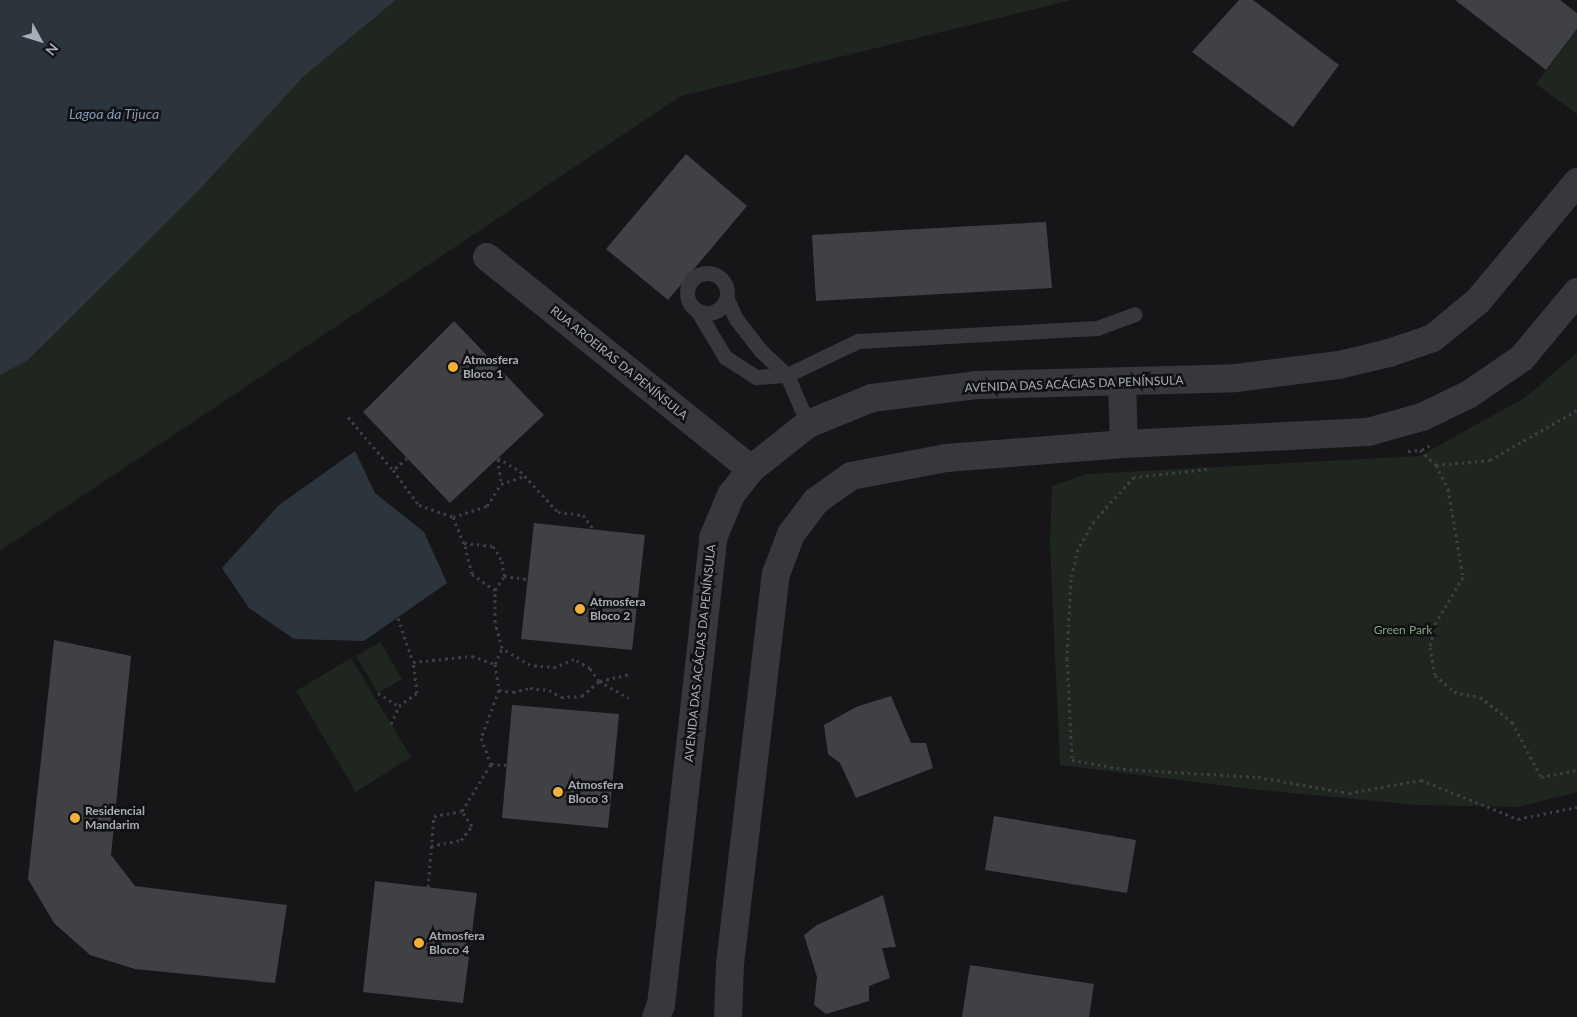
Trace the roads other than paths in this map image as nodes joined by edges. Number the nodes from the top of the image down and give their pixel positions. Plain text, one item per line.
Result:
1 (1577, 182) edge
2 (487, 257) dead end
3 (1577, 292) edge
4 (727, 299) junction
5 (697, 310) junction
6 (1135, 314) dead end
7 (787, 375) junction
8 (1122, 382) junction
9 (808, 424) junction
10 (1124, 444) junction
11 (751, 469) junction
12 (656, 1017) edge
13 (728, 1017) edge

1 - 8 street, AVENIDA DAS ACÁCIAS DA PENÍNSULA
2 - 11 street, RUA AROEIRAS DA PENÍNSULA
3 - 10 street
4 - 5 lane
4 - 5 lane
4 - 7 lane
5 - 7 lane
6 - 7 lane
7 - 9 lane
8 - 9 street, AVENIDA DAS ACÁCIAS DA PENÍNSULA
8 - 10 street
9 - 11 street, AVENIDA DAS ACÁCIAS DA PENÍNSULA
10 - 13 street
11 - 12 street, AVENIDA DAS ACÁCIAS DA PENÍNSULA

